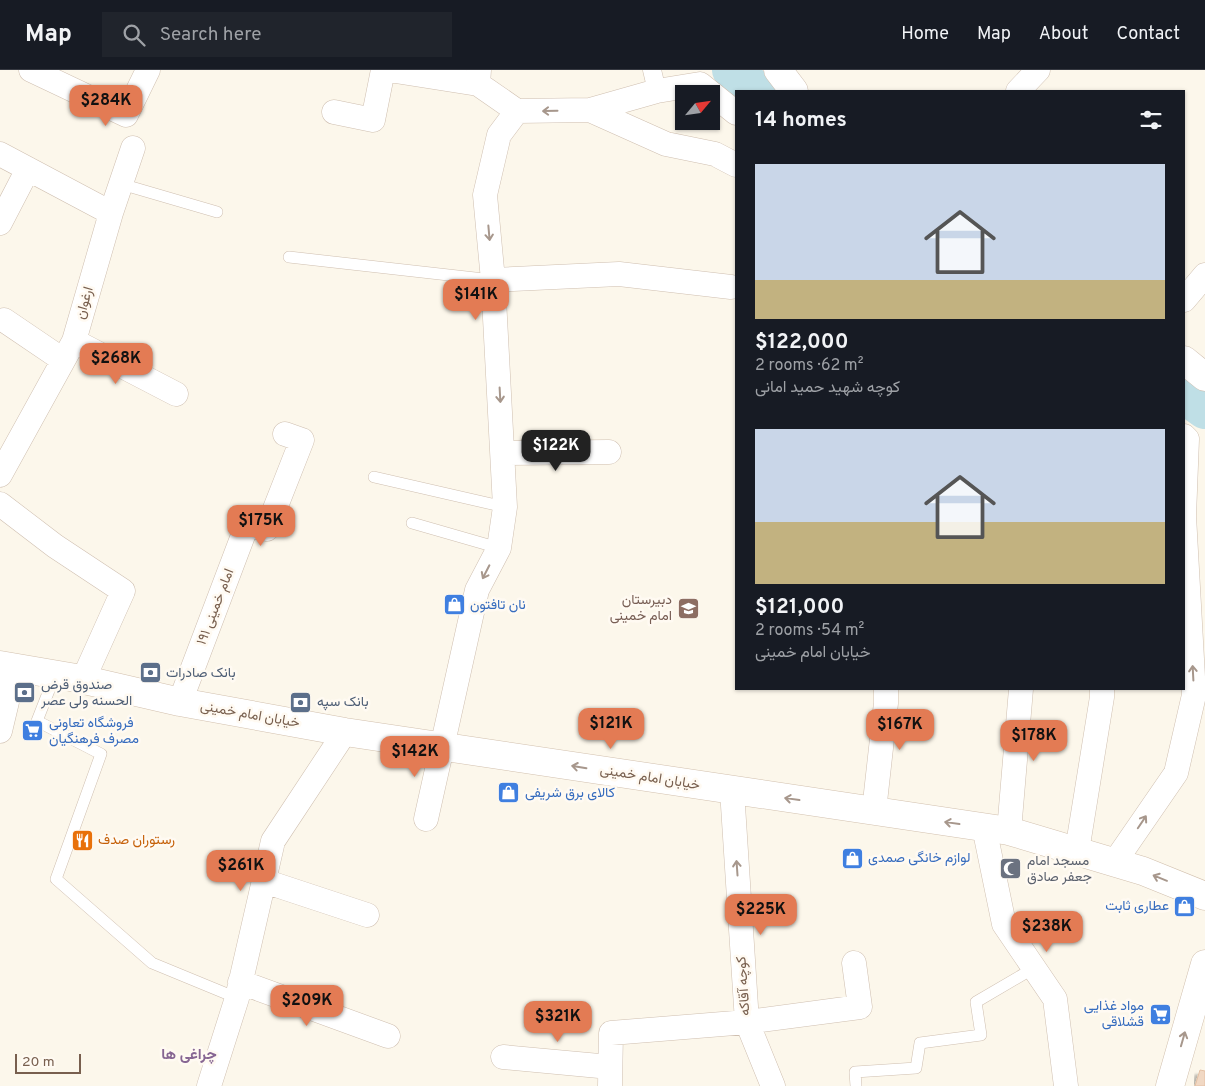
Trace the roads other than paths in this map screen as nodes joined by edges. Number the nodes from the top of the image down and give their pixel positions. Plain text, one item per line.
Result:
1 (31, 70) edge
2 (148, 70) edge
3 (383, 70) edge
4 (390, 70) edge
5 (778, 70) edge
6 (1038, 70) edge
7 (479, 77) edge
8 (655, 81) edge
9 (793, 90) edge
10 (1019, 90) edge
11 (590, 110) junction
12 (517, 111) junction
13 (334, 112) dead end
14 (735, 112) edge
15 (134, 148) dead end
16 (0, 154) edge
17 (735, 164) edge
18 (28, 169) junction
19 (121, 184) junction
20 (217, 212) dead end
21 (111, 213) junction
22 (0, 223) edge
23 (289, 257) dead end
24 (1205, 274) edge
25 (493, 280) junction
26 (731, 287) dead end
27 (1185, 299) edge
28 (4, 320) dead end
29 (69, 351) junction
30 (1185, 361) edge
31 (1205, 377) edge
32 (176, 394) dead end
33 (285, 434) dead end
34 (1186, 437) edge
35 (503, 452) junction
36 (609, 452) dead end
37 (0, 475) edge
38 (1185, 476) edge
39 (374, 477) dead end
40 (0, 504) edge
41 (505, 507) junction
42 (412, 523) dead end
43 (1185, 534) edge
44 (499, 548) junction
45 (8, 667) edge
46 (55, 675) junction
47 (83, 680) junction
48 (886, 690) edge
49 (1021, 690) edge
50 (1102, 690) edge
51 (180, 702) junction
52 (0, 731) edge
53 (346, 732) junction
54 (442, 746) junction
55 (732, 790) junction
56 (874, 811) junction
57 (426, 819) dead end
58 (997, 829) junction
59 (1078, 851) junction
60 (1114, 862) junction
61 (264, 881) junction
62 (1205, 896) edge
63 (367, 915) dead end
64 (854, 963) dead end
65 (1205, 964) edge
66 (1034, 968) junction
67 (238, 990) junction
68 (747, 1022) junction
69 (388, 1036) dead end
70 (503, 1057) dead end
71 (610, 1076) edge
72 (209, 1086) edge
73 (773, 1086) edge
74 (856, 1086) edge
75 (1066, 1086) edge
76 (1170, 1086) edge

1 - 2 street
3 - 13 street
4 - 7 street
5 - 9 main road
6 - 10 street
7 - 12 street
8 - 11 street
8 - 14 street
11 -> 12 street
11 - 17 street
12 -> 25 street
15 - 19 street, ارغوان
16 - 18 street
18 - 21 street
18 - 22 street
19 - 20 lane
19 - 21 street, ارغوان
21 - 29 street, ارغوان
23 - 25 lane
24 - 27 street
25 - 26 street
25 -> 35 street
28 - 29 street
29 - 32 street
29 - 37 street, ارغوان
30 - 31 main road
33 - 51 street, امام خمینی ۱۹۱
38 -> 34 street
35 - 36 street
35 - 41 street
39 - 41 lane
40 - 47 street
41 - 44 street
42 - 44 lane
60 -> 43 street
44 -> 54 street
45 - 46 main road, خیابان امام خمینی
45 - 52 street
46 - 47 main road, خیابان امام خمینی
46 - 67 lane
47 - 51 main road, خیابان امام خمینی
48 - 56 street
49 - 58 street
50 - 59 street
51 - 53 main road, خیابان امام خمینی
53 - 54 main road, خیابان امام خمینی
53 - 61 street
55 -> 54 main road, خیابان امام خمینی
54 - 57 street
56 -> 55 main road, خیابان امام خمینی
68 -> 55 street, کوچه آقاکه
58 -> 56 main road, خیابان امام خمینی
58 - 59 main road, خیابان امام خمینی
58 - 66 street
59 - 60 main road, خیابان امام خمینی
62 -> 60 main road, خیابان امام خمینی
61 - 63 street
61 - 67 street
64 - 68 street
76 -> 65 main road
66 - 74 lane
66 - 75 street
67 - 69 street
67 - 72 street
68 - 71 street
68 - 73 street, کوچه آقاکه
70 - 71 street

